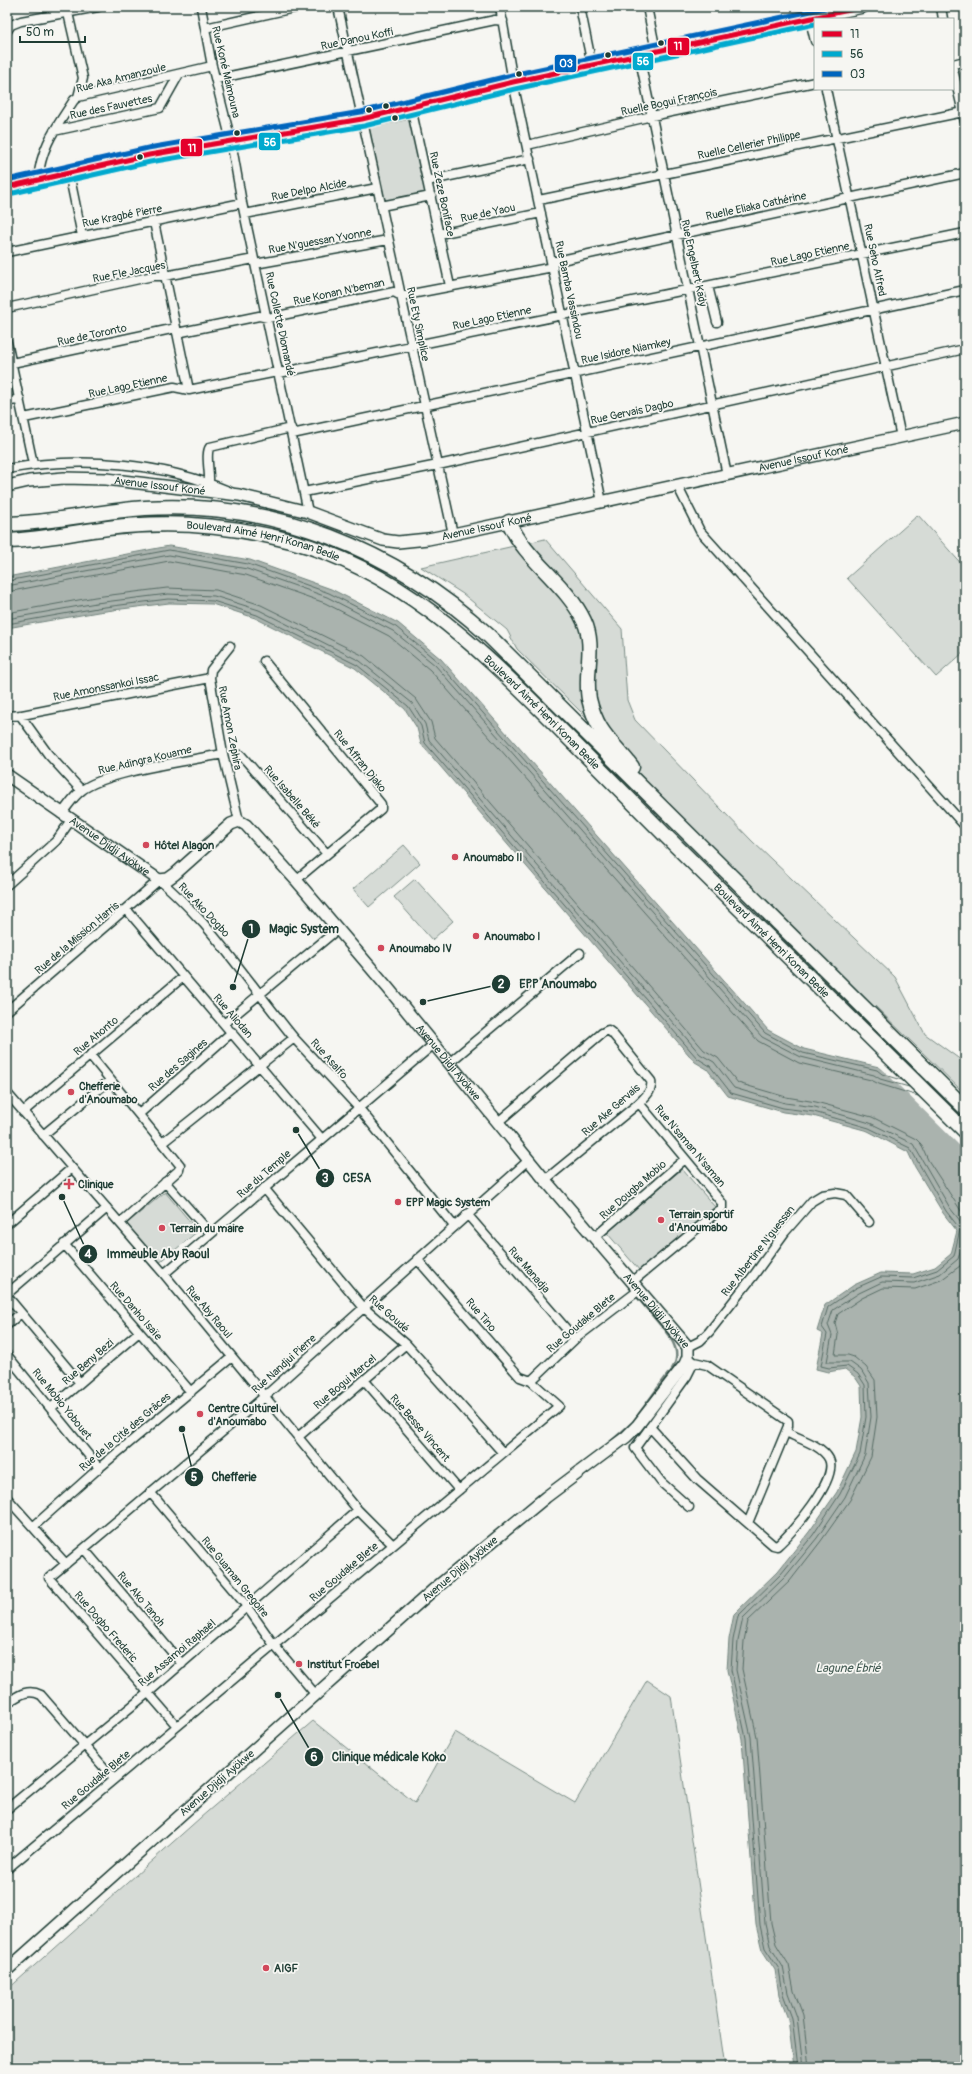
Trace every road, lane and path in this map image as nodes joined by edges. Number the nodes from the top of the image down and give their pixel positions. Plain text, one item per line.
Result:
1 (98, 7) edge
2 (201, 7) edge
3 (299, 7) edge
4 (338, 7) edge
5 (500, 7) edge
6 (580, 7) edge
7 (647, 7) edge
8 (807, 7) edge
9 (863, 7) edge
10 (941, 7) edge
11 (849, 8) edge
12 (68, 13) junction
13 (810, 18) junction
14 (943, 18) edge
15 (503, 21) junction
16 (205, 28) junction
17 (7, 31) edge
18 (814, 36) edge
19 (656, 51) junction
20 (347, 53) junction
21 (639, 55) junction
22 (965, 61) edge
23 (954, 64) edge
24 (592, 65) junction
25 (212, 66) junction
26 (954, 73) edge
27 (178, 76) junction
28 (216, 79) junction
29 (513, 82) junction
30 (814, 82) edge
31 (826, 90) edge
32 (78, 97) junction
33 (411, 107) junction
34 (963, 112) junction
35 (652, 116) junction
36 (362, 119) junction
37 (965, 122) edge
38 (54, 131) junction
39 (836, 138) junction
40 (231, 141) junction
41 (527, 145) junction
42 (530, 160) junction
43 (68, 173) junction
44 (965, 173) edge
45 (664, 174) junction
46 (38, 180) junction
47 (428, 181) junction
48 (7, 186) edge
49 (377, 188) junction
50 (431, 196) junction
51 (850, 197) junction
52 (539, 200) junction
53 (242, 203) junction
54 (381, 206) junction
55 (541, 213) junction
56 (245, 214) junction
57 (154, 222) junction
58 (965, 233) edge
59 (439, 234) junction
60 (676, 235) junction
61 (82, 236) junction
62 (388, 240) junction
63 (7, 252) edge
64 (862, 254) junction
65 (255, 261) junction
66 (552, 264) junction
67 (165, 276) junction
68 (450, 286) junction
69 (708, 286) junction
70 (688, 290) junction
71 (965, 290) edge
72 (401, 296) junction
73 (7, 308) edge
74 (874, 309) junction
75 (563, 315) junction
76 (268, 318) junction
77 (717, 322) dead end
78 (176, 330) junction
79 (7, 342) edge
80 (412, 346) junction
81 (700, 346) junction
82 (965, 349) edge
83 (12, 363) junction
84 (886, 367) junction
85 (279, 373) junction
86 (575, 373) junction
87 (189, 390) junction
88 (20, 399) junction
89 (7, 402) edge
90 (712, 405) junction
91 (425, 406) junction
92 (24, 418) junction
93 (965, 423) edge
94 (291, 431) junction
95 (588, 433) junction
96 (900, 437) junction
97 (33, 464) junction
98 (438, 465) junction
99 (7, 469) edge
100 (727, 475) junction
101 (209, 483) junction
102 (677, 485) junction
103 (7, 486) edge
104 (304, 492) junction
105 (239, 495) junction
106 (602, 502) junction
107 (308, 512) junction
108 (509, 522) junction
109 (7, 524) edge
110 (453, 534) junction
111 (7, 541) edge
112 (230, 646) dead end
113 (264, 661) dead end
114 (210, 678) junction
115 (20, 715) junction
116 (7, 716) edge
117 (223, 754) junction
118 (241, 755) dead end
119 (8, 779) edge
120 (81, 790) junction
121 (61, 814) junction
122 (71, 820) junction
123 (239, 821) junction
124 (677, 824) junction
125 (965, 826) edge
126 (327, 854) junction
127 (159, 880) junction
128 (296, 880) junction
129 (7, 885) edge
130 (127, 910) junction
131 (338, 929) junction
132 (580, 953) dead end
133 (183, 977) junction
134 (259, 994) junction
135 (7, 1011) edge
136 (225, 1023) junction
137 (232, 1032) junction
138 (294, 1038) junction
139 (434, 1044) junction
140 (90, 1055) junction
141 (449, 1063) junction
142 (260, 1065) junction
143 (110, 1080) junction
144 (7, 1093) edge
145 (639, 1103) junction
146 (358, 1107) junction
147 (965, 1108) edge
148 (23, 1112) junction
149 (139, 1114) junction
150 (498, 1122) junction
151 (965, 1131) edge
152 (43, 1135) junction
153 (321, 1138) junction
154 (162, 1142) junction
155 (686, 1159) junction
156 (529, 1160) junction
157 (72, 1168) junction
158 (545, 1180) junction
159 (165, 1182) junction
160 (264, 1188) junction
161 (107, 1208) junction
162 (467, 1214) junction
163 (869, 1222) dead end
164 (120, 1223) junction
165 (7, 1224) edge
166 (454, 1226) junction
167 (211, 1234) junction
168 (595, 1237) junction
169 (64, 1244) junction
170 (417, 1259) junction
171 (164, 1274) junction
172 (635, 1286) junction
173 (7, 1295) edge
174 (364, 1308) junction
175 (21, 1313) junction
176 (7, 1325) edge
177 (139, 1332) junction
178 (575, 1339) junction
179 (406, 1344) junction
180 (7, 1355) edge
181 (690, 1355) junction
182 (232, 1357) junction
183 (365, 1381) junction
184 (531, 1381) junction
185 (80, 1383) junction
186 (191, 1392) junction
187 (265, 1396) junction
188 (51, 1408) junction
189 (650, 1427) junction
190 (786, 1432) junction
191 (298, 1436) junction
192 (503, 1453) junction
193 (99, 1468) junction
194 (459, 1490) junction
195 (150, 1492) junction
196 (7, 1498) edge
197 (690, 1507) dead end
198 (358, 1510) junction
199 (748, 1523) junction
200 (34, 1526) junction
201 (393, 1545) junction
202 (84, 1549) junction
203 (66, 1564) junction
204 (49, 1578) joint
205 (247, 1608) junction
206 (274, 1645) junction
207 (182, 1664) junction
208 (149, 1692) junction
209 (316, 1695) junction
210 (7, 1703) edge
211 (178, 1726) junction
212 (85, 1746) junction
213 (114, 1779) junction
214 (7, 1809) edge
215 (7, 1869) edge
216 (7, 1970) edge

1 - 12 street
2 - 16 street, Rue Koné Maimouna
3 - 16 street
4 - 20 street, Rue Ety Simplice
5 - 15 street, Rue Bamba Vassindou
6 - 24 street
7 - 19 street
8 - 13 street
9 - 11 street
10 - 14 street
11 - 13 street
12 - 17 street
12 - 32 street
13 - 18 street
13 - 19 street
15 - 20 street, Rue Danou Koffi
15 - 29 street, Rue Bamba Vassindou
16 - 25 street, Rue Koné Maimouna
19 - 21 street
20 - 28 street, Rue Danou Koffi
20 - 36 street, Rue Ety Simplice
21 - 24 street
21 - 35 street, Rue Engelbert Kady
22 - 23 street
24 - 29 street
25 - 27 street, Rue Aka Amanzoule
25 - 28 street, Rue Koné Maimouna
26 - 34 street
27 - 32 street, Rue Aka Amanzoule
27 - 38 street, Rue des Fauvettes
28 - 40 street, Rue Koné Maimouna
29 - 33 street
29 - 41 street, Rue Bamba Vassindou
30 - 35 street, Ruelle Bogui François
31 - 39 street, Rue Seho Alfred
32 - 38 street, Rue Aka Amanzoule
33 - 36 street
33 - 47 street, Rue Zeze Boniface
34 - 37 street
34 - 39 street, Ruelle Cellerier Philippe
35 - 41 street, Ruelle Bogui François
35 - 45 street, Rue Engelbert Kady
36 - 40 street
36 - 49 street, Rue Ety Simplice
38 - 46 street, Rue Aka Amanzoule
39 - 45 street, Ruelle Cellerier Philippe
39 - 51 street, Rue Seho Alfred
40 - 43 street
40 - 53 street, Rue Collette Diomandé
41 - 42 street, Rue Bamba Vassindou
42 - 47 street
42 - 52 street, Rue Bamba Vassindou
43 - 46 street
43 - 61 street
44 - 51 street, Ruelle Eliaka Cathérine
45 - 52 street, Ruelle Cellerier Philippe
45 - 60 street, Rue Engelbert Kady
46 - 48 street
47 - 50 street, Rue Zeze Boniface
49 - 54 street, Rue Ety Simplice
49 - 56 street, Rue Delpo Alcide
50 - 54 street
50 - 59 street, Rue Zeze Boniface
51 - 60 street, Ruelle Eliaka Cathérine
51 - 64 street, Rue Seho Alfred
52 - 55 street, Rue Bamba Vassindou
53 - 56 street, Rue Collette Diomandé
53 - 57 street, Rue Kragbé Pierre
54 - 62 street, Rue Ety Simplice
55 - 59 street, Rue de Yaou
55 - 66 street, Rue Bamba Vassindou
56 - 65 street, Rue Collette Diomandé
57 - 61 street, Rue Kragbé Pierre
57 - 67 street
58 - 64 street, Rue Lago Etienne
59 - 68 street, Rue Zeze Boniface
60 - 66 street, Ruelle Eliaka Cathérine
60 - 70 street, Rue Engelbert Kady
61 - 63 street, Rue Kragbé Pierre
62 - 65 street, Rue N'guessan Yvonne
62 - 72 street, Rue Ety Simplice
64 - 69 street, Rue Lago Etienne
64 - 74 street, Rue Seho Alfred
65 - 67 street, Rue Fle Jacques
65 - 76 street, Rue Collette Diomandé
66 - 68 street, Rue Konan N'beman
66 - 75 street, Rue Bamba Vassindou
67 - 73 street, Rue Fle Jacques
67 - 78 street
68 - 72 street, Rue Konan N'beman
69 - 70 street, Rue Lago Etienne
69 - 77 street
70 - 75 street, Rue Lago Etienne
70 - 81 street, Rue Engelbert Kady
71 - 74 street, Rue Isidore Niamkey
72 - 76 street, Rue Konan N'beman
72 - 80 street, Rue Ety Simplice
74 - 81 street, Rue Isidore Niamkey
74 - 84 street, Rue Seho Alfred
75 - 80 street, Rue Lago Etienne
75 - 86 street, Rue Bamba Vassindou
76 - 78 street, Rue Konan N'beman
76 - 85 street, Rue Collette Diomandé
78 - 83 street, Rue de Toronto
78 - 87 street
79 - 83 street
80 - 85 street, Rue Lago Etienne
80 - 91 street, Rue Ety Simplice
81 - 86 street, Rue Isidore Niamkey
81 - 90 street, Rue Engelbert Kady
82 - 84 street, Rue Gervais Dagbo
83 - 88 street
84 - 90 street, Rue Gervais Dagbo
84 - 96 street, Rue Seho Alfred
85 - 87 street, Rue Lago Etienne
85 - 94 street, Rue Collette Diomandé
86 - 91 street, Rue Isidore Niamkey
86 - 95 street, Rue Bamba Vassindou
87 - 92 street, Rue Lago Etienne
88 - 89 street
88 - 92 street
90 - 95 street, Rue Gervais Dagbo
90 - 100 street, Rue Engelbert Kady
91 - 94 street, Rue Isidore Niamkey
91 - 98 street, Rue Ety Simplice
92 - 97 street
93 - 96 street, Avenue Issouf Koné
94 - 101 street, Rue Isidore Niamkey
94 - 104 street, Rue Collette Diomandé
95 - 98 street, Rue Gervais Dagbo
95 - 106 street, Rue Bamba Vassindou
96 - 100 street, Avenue Issouf Koné
97 - 99 street
97 - 101 street
98 - 104 street, Rue Gervais Dagbo
98 - 110 street, Rue Ety Simplice
100 - 102 street, Avenue Issouf Koné
101 - 105 street
102 - 106 street, Avenue Issouf Koné
102 - 125 street
103 - 105 street, Avenue Issouf Koné
104 - 107 street, Rue Collette Diomandé
105 - 107 street, Avenue Issouf Koné
106 - 108 street, Avenue Issouf Koné
107 - 110 street, Avenue Issouf Koné
108 - 110 street, Avenue Issouf Koné
108 - 124 highway
109 - 124 highway, Boulevard Aimé Henri Konan Bedie
111 - 151 highway, Boulevard Aimé Henri Konan Bedie
112 - 114 street, Rue Amon Zephira
113 - 126 street, Rue Affran Djako
114 - 115 street, Rue Amonssankoi Issac
114 - 117 street, Rue Amon Zephira
115 - 116 street, Rue Amonssankoi Issac
115 - 120 street
117 - 120 street, Rue Adingra Kouame
117 - 123 street, Rue Amon Zephira
118 - 126 street, Rue Isabelle Béké
119 - 121 street, Avenue Djidji Ayökwe
120 - 121 street, Rue Adingra Kouame
121 - 122 street, Avenue Djidji Ayökwe
122 - 127 street, Avenue Djidji Ayökwe
122 - 129 street
123 - 127 street, Avenue Djidji Ayökwe
123 - 128 street, Avenue Djidji Ayökwe
124 - 147 highway, Boulevard Aimé Henri Konan Bedie
126 - 128 street, Rue Affran Djako
127 - 130 street, Rue de la Mission Harris
127 - 134 street, Rue Ako Dogbo
128 - 131 street, Avenue Djidji Ayökwe
130 - 133 street, Rue Aliodan
130 - 135 street, Rue de la Mission Harris
131 - 134 street
131 - 139 street, Avenue Djidji Ayökwe
132 - 141 street
133 - 136 street, Rue Aliodan
133 - 140 street, Rue Ahonto
134 - 136 street
134 - 138 street, Rue Ako Dogbo
136 - 137 street, Rue Aliodan
137 - 142 street, Rue Aliodan
137 - 149 street, Rue des Sagines
138 - 142 street, Rue Asalfo
138 - 146 street, Rue Asalfo
139 - 141 street, Avenue Djidji Ayökwe
139 - 146 street, Rue du Temple
140 - 143 street
140 - 148 street, Rue Ahonto
141 - 150 street, Avenue Djidji Ayökwe
142 - 153 street, Rue Aliodan
142 - 154 street, Rue Asalfo
143 - 149 street
143 - 152 street
144 - 148 street, Rue Aby Raoul
145 - 150 street, Rue Ake Gervais
145 - 155 street, Rue N'saman N'saman
145 - 158 street, Rue Ake Gervais
146 - 153 street, Rue du Temple
146 - 166 street, Rue Asalfo
148 - 152 street, Rue Aby Raoul
149 - 154 street
150 - 156 street, Avenue Djidji Ayökwe
152 - 157 street, Rue Aby Raoul
153 - 160 street, Rue du Temple
154 - 159 street
155 - 168 street, Rue Dougba Mobio
155 - 172 street, Rue N'saman N'saman
156 - 158 street, Avenue Djidji Ayökwe
156 - 162 street, Rue Nandjui Pierre
157 - 161 street, Rue Aby Raoul
157 - 165 street
158 - 168 street, Avenue Djidji Ayökwe
159 - 164 street
159 - 167 street
160 - 167 street, Rue du Temple
160 - 174 street, Rue Goudé
161 - 164 street, Rue Aby Raoul
161 - 169 street
162 - 166 street, Rue Nandjui Pierre
162 - 178 street, Rue Manadja
163 - 181 street, Rue Albertine N'guessan
164 - 171 street, Rue Aby Raoul
166 - 170 street, Rue Nandjui Pierre
167 - 171 street, Rue du Temple
168 - 172 street, Avenue Djidji Ayökwe
169 - 173 street
169 - 177 street, Rue Danho Isaïe
170 - 174 street, Rue Nandjui Pierre
170 - 184 street, Rue Tino
171 - 182 street, Rue Aby Raoul
172 - 178 street, Rue Goudake Blete
172 - 181 street, Avenue Djidji Ayökwe
173 - 175 street
174 - 179 street, Rue Goudé
174 - 187 street, Rue Nandjui Pierre
175 - 176 street
175 - 185 street
177 - 185 street, Rue Beny Bezi
177 - 186 street, Rue Danho Isaïe
178 - 184 street, Rue Goudake Blete
179 - 183 street, Rue Bogui Marcel
179 - 192 street, Rue Goudé
180 - 188 street, Rue Mobio Yobouet
181 - 189 street
181 - 190 street
181 - 209 street, Avenue Djidji Ayökwe
182 - 186 street, Rue de la Cité des Grâces
182 - 187 street, Rue Aby Raoul
183 - 191 street, Rue Bogui Marcel
183 - 194 street, Rue Besse Vincent
184 - 192 street, Rue Goudake Blete
185 - 188 street, Rue Beny Bezi
186 - 193 street, Rue de la Cité des Grâces
187 - 191 street, Rue Aby Raoul
187 - 195 street, Rue Nandjui Pierre
188 - 193 street, Rue Mobio Yobouet
189 - 197 street
189 - 199 street
190 - 199 street
190 - 199 street
191 - 198 street, Rue Aby Raoul
192 - 194 street, Rue Goudake Blete
193 - 200 street, Rue de la Cité des Grâces
194 - 201 street, Rue Goudake Blete
195 - 202 street, Rue Nandjui Pierre
195 - 205 street, Rue Guaman Gregoire
196 - 200 street
198 - 201 street, Rue Aby Raoul
198 - 205 street, Rue Assamoi Raphaël
200 - 203 street
201 - 206 street, Rue Goudake Blete
202 - 203 street, Rue Nandjui Pierre
202 - 207 street, Rue Ako Tanoh
203 - 204 street, Rue Nandjui Pierre
204 - 208 street, Rue Dogbo Frederic
205 - 206 street, Rue Guaman Gregoire
205 - 207 street, Rue Assamoi Raphaël
206 - 209 street, Rue Guaman Gregoire
206 - 211 street, Rue Goudake Blete
207 - 208 street, Rue Assamoi Raphaël
208 - 211 street, Rue Dogbo Frederic
208 - 212 street, Rue Assamoi Raphaël
209 - 216 street, Avenue Djidji Ayökwe
210 - 212 street
211 - 213 street, Rue Goudake Blete
212 - 213 street
212 - 214 street, Rue Assamoi Raphaël
213 - 215 street, Rue Goudake Blete

